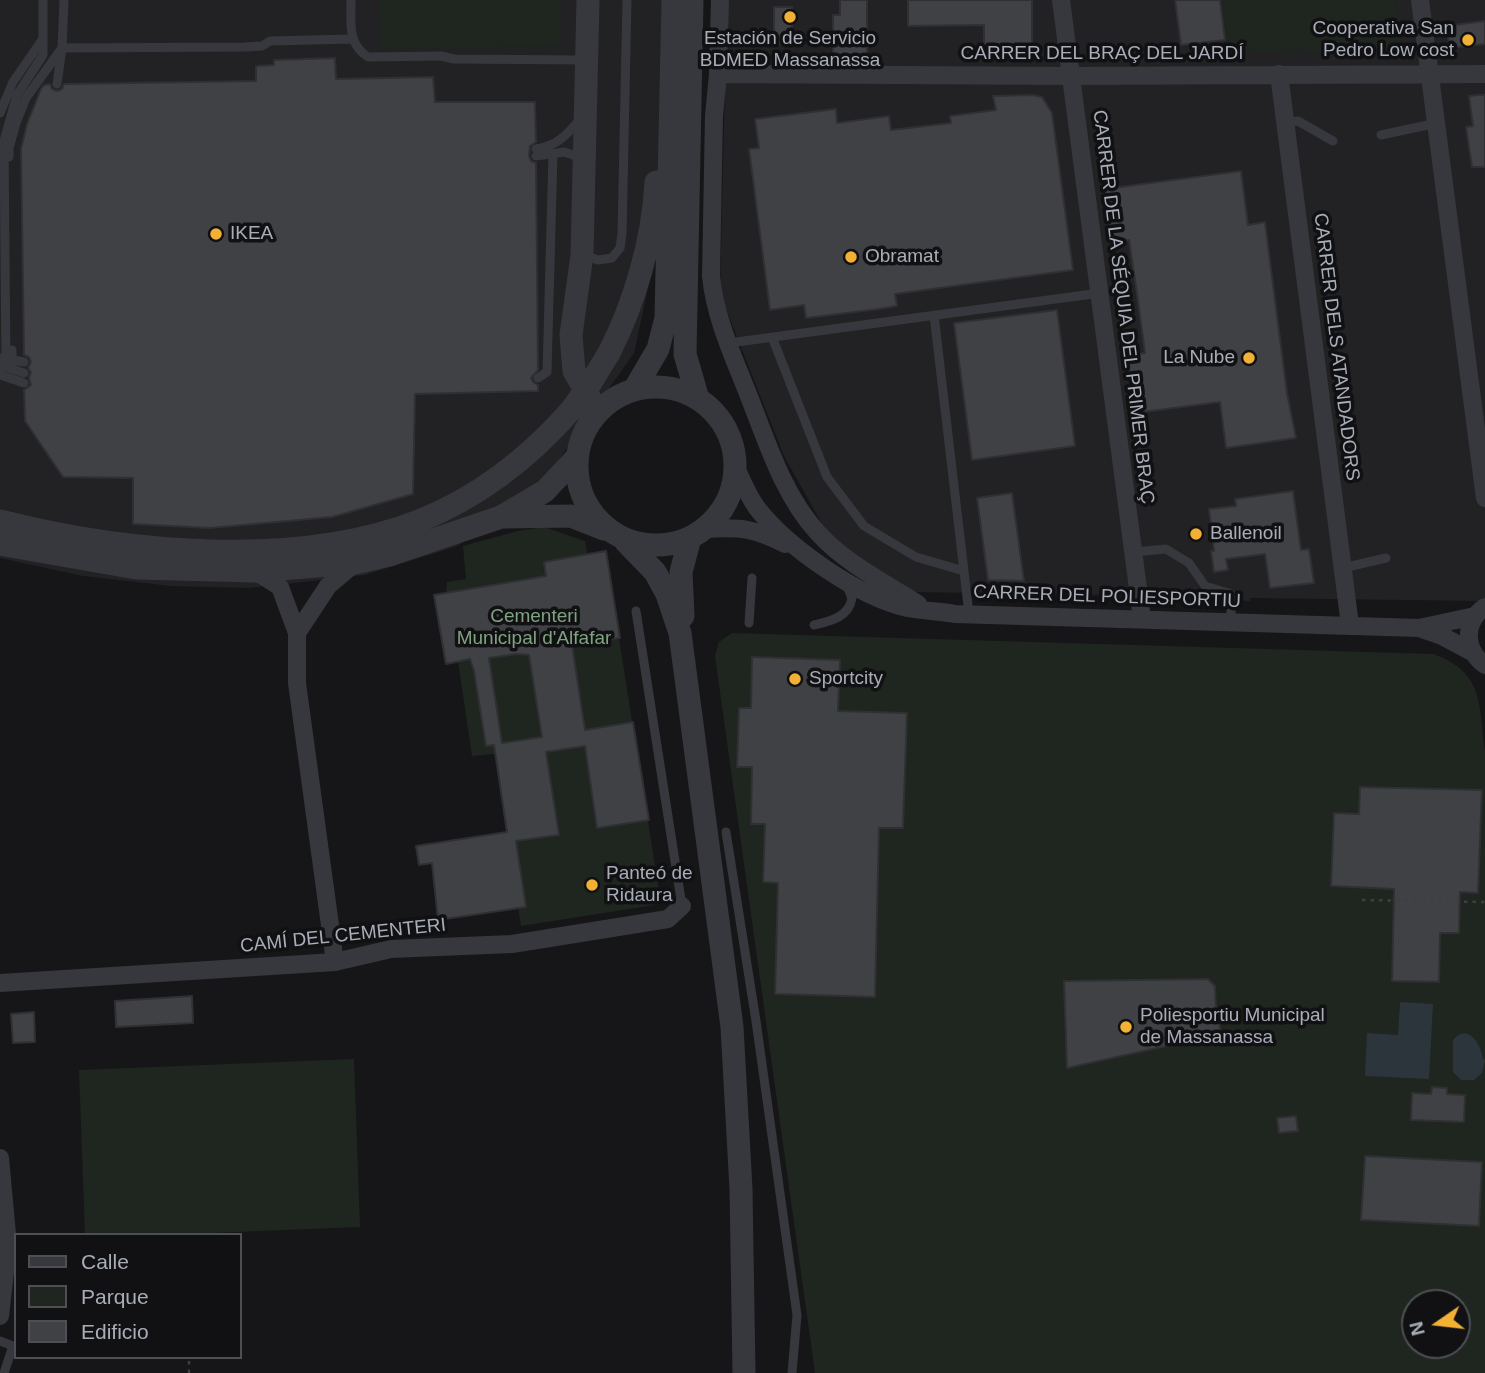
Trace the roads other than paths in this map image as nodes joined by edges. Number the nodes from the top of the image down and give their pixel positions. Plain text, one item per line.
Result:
1 (43, 0) edge
2 (64, 0) edge
3 (351, 0) edge
4 (588, 0) edge
5 (627, 0) edge
6 (673, 0) edge
7 (695, 0) edge
8 (720, 0) edge
9 (1061, 0) edge
10 (1420, 0) edge
11 (682, 26) junction
12 (43, 38) junction
13 (351, 39) junction
14 (61, 48) junction
15 (587, 60) junction
16 (718, 74) junction
17 (1279, 74) junction
18 (1430, 74) junction
19 (1485, 74) edge
20 (1071, 76) junction
21 (57, 84) dead end
22 (586, 112) junction
23 (0, 113) edge
24 (1286, 123) junction
25 (1437, 123) junction
26 (1381, 135) dead end
27 (1333, 141) dead end
28 (553, 155) junction
29 (584, 159) junction
30 (582, 255) junction
31 (1100, 293) junction
32 (934, 315) junction
33 (772, 337) junction
34 (0, 342) edge
35 (729, 343) junction
36 (24, 373) junction
37 (538, 378) dead end
38 (634, 390) junction
39 (698, 399) junction
40 (598, 411) junction
41 (576, 458) junction
42 (735, 466) junction
43 (1485, 498) edge
44 (501, 517) junction
45 (0, 521) edge
46 (698, 533) junction
47 (617, 536) junction
48 (0, 544) edge
49 (1134, 552) junction
50 (807, 555) junction
51 (1386, 558) dead end
52 (355, 564) junction
53 (1343, 568) junction
54 (964, 571) junction
55 (254, 572) junction
56 (752, 578) dead end
57 (840, 578) junction
58 (1482, 608) edge
59 (927, 610) junction
60 (636, 611) dead end
61 (969, 614) junction
62 (1142, 619) junction
63 (1231, 621) junction
64 (750, 623) dead end
65 (814, 625) dead end
66 (1350, 625) junction
67 (1419, 628) junction
68 (297, 633) junction
69 (680, 633) junction
70 (1481, 663) edge
71 (726, 832) dead end
72 (682, 905) joint
73 (335, 962) junction
74 (0, 983) edge
75 (1, 1169) edge
76 (0, 1316) edge
77 (0, 1341) edge
78 (4, 1373) edge
79 (744, 1373) edge
80 (792, 1373) edge

1 - 12 lane
2 - 14 lane
3 - 13 lane
4 - 15 street
5 - 30 lane
6 - 11 street
7 - 11 street
8 - 16 street
9 - 20 street, CARRER DE LA SÉQUIA DEL PRIMER BRAÇ
10 - 18 street
11 - 38 street
11 - 39 street
11 - 45 street, bridge
12 - 23 lane
12 - 36 lane
13 - 14 lane
13 - 15 lane
14 - 21 lane
14 - 36 lane
15 - 22 street
16 - 20 street, CARRER DEL BRAÇ DEL JARDÍ
16 - 35 street
17 - 18 street, CARRER DEL BRAÇ DEL JARDÍ
17 - 20 street, CARRER DEL BRAÇ DEL JARDÍ
17 - 24 street, CARRER DELS ATANDADORS
18 - 19 street, CARRER DEL BRAÇ DEL JARDÍ
18 - 25 street
20 - 31 street, CARRER DE LA SÉQUIA DEL PRIMER BRAÇ
22 - 28 lane
22 - 29 street
24 - 27 lane
24 - 53 street, CARRER DELS ATANDADORS
25 - 26 lane
25 - 43 street
28 - 29 lane
28 - 37 lane
29 - 30 street
30 - 40 street
31 - 32 lane
31 - 49 street, CARRER DE LA SÉQUIA DEL PRIMER BRAÇ
32 - 33 lane
32 - 54 lane
33 - 35 lane
33 - 54 lane
34 - 36 lane
35 - 59 street
38 - 39 street
38 - 40 street
39 - 42 street
40 - 41 street
41 - 44 street
41 - 47 street
42 - 46 street
42 - 50 street, CARRER DEL POLIESPORTIU
44 - 47 street
44 - 52 street
46 - 47 street
46 - 50 street, CARRER DEL POLIESPORTIU
46 - 69 street
47 - 69 street
48 - 55 street
49 - 62 street, CARRER DE LA SÉQUIA DEL PRIMER BRAÇ
49 - 63 lane
50 - 57 street, CARRER DEL POLIESPORTIU
51 - 53 lane
52 - 55 street
52 - 68 street
53 - 66 street, CARRER DELS ATANDADORS
54 - 61 lane
55 - 68 street
56 - 64 lane
57 - 59 street, CARRER DEL POLIESPORTIU
57 - 65 lane
58 - 67 street, CARRER DEL POLIESPORTIU
58 - 70 street
59 - 61 street, CARRER DEL POLIESPORTIU
60 - 72 lane
61 - 62 street, CARRER DEL POLIESPORTIU
62 - 63 street, CARRER DEL POLIESPORTIU
63 - 66 street, CARRER DEL POLIESPORTIU
66 - 67 street, CARRER DEL POLIESPORTIU
67 - 70 street, CARRER DEL POLIESPORTIU
68 - 73 street
69 - 79 street
71 - 80 lane
72 - 73 street, CAMÍ DEL CEMENTERI
73 - 74 street, CAMÍ DEL CEMENTERI
75 - 76 street
77 - 78 lane

